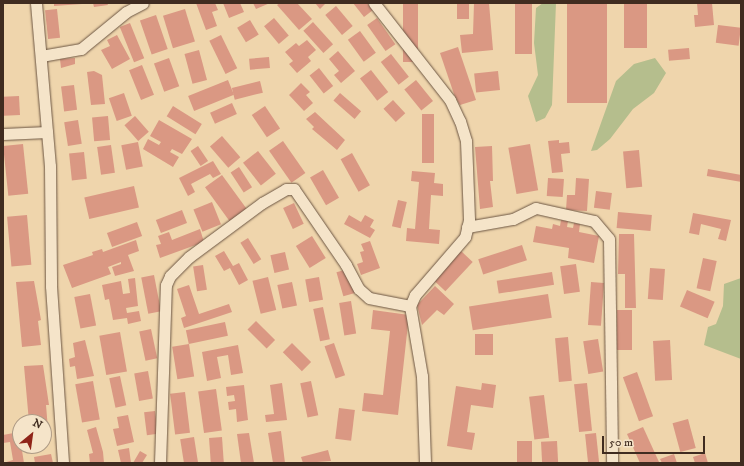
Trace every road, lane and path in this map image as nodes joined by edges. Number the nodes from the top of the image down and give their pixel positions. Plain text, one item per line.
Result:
1 (36, 3) edge
2 (143, 3) edge
3 (374, 3) edge
4 (41, 56) junction
5 (47, 132) junction
6 (3, 134) edge
7 (467, 228) junction
8 (410, 306) junction
9 (63, 463) edge
10 (160, 463) edge
11 (425, 463) edge
12 (612, 463) edge

1 - 4 street
2 - 4 street
3 - 7 street
4 - 5 street
5 - 6 street
5 - 9 street
7 - 8 street
7 - 12 street
8 - 10 street
8 - 11 street

